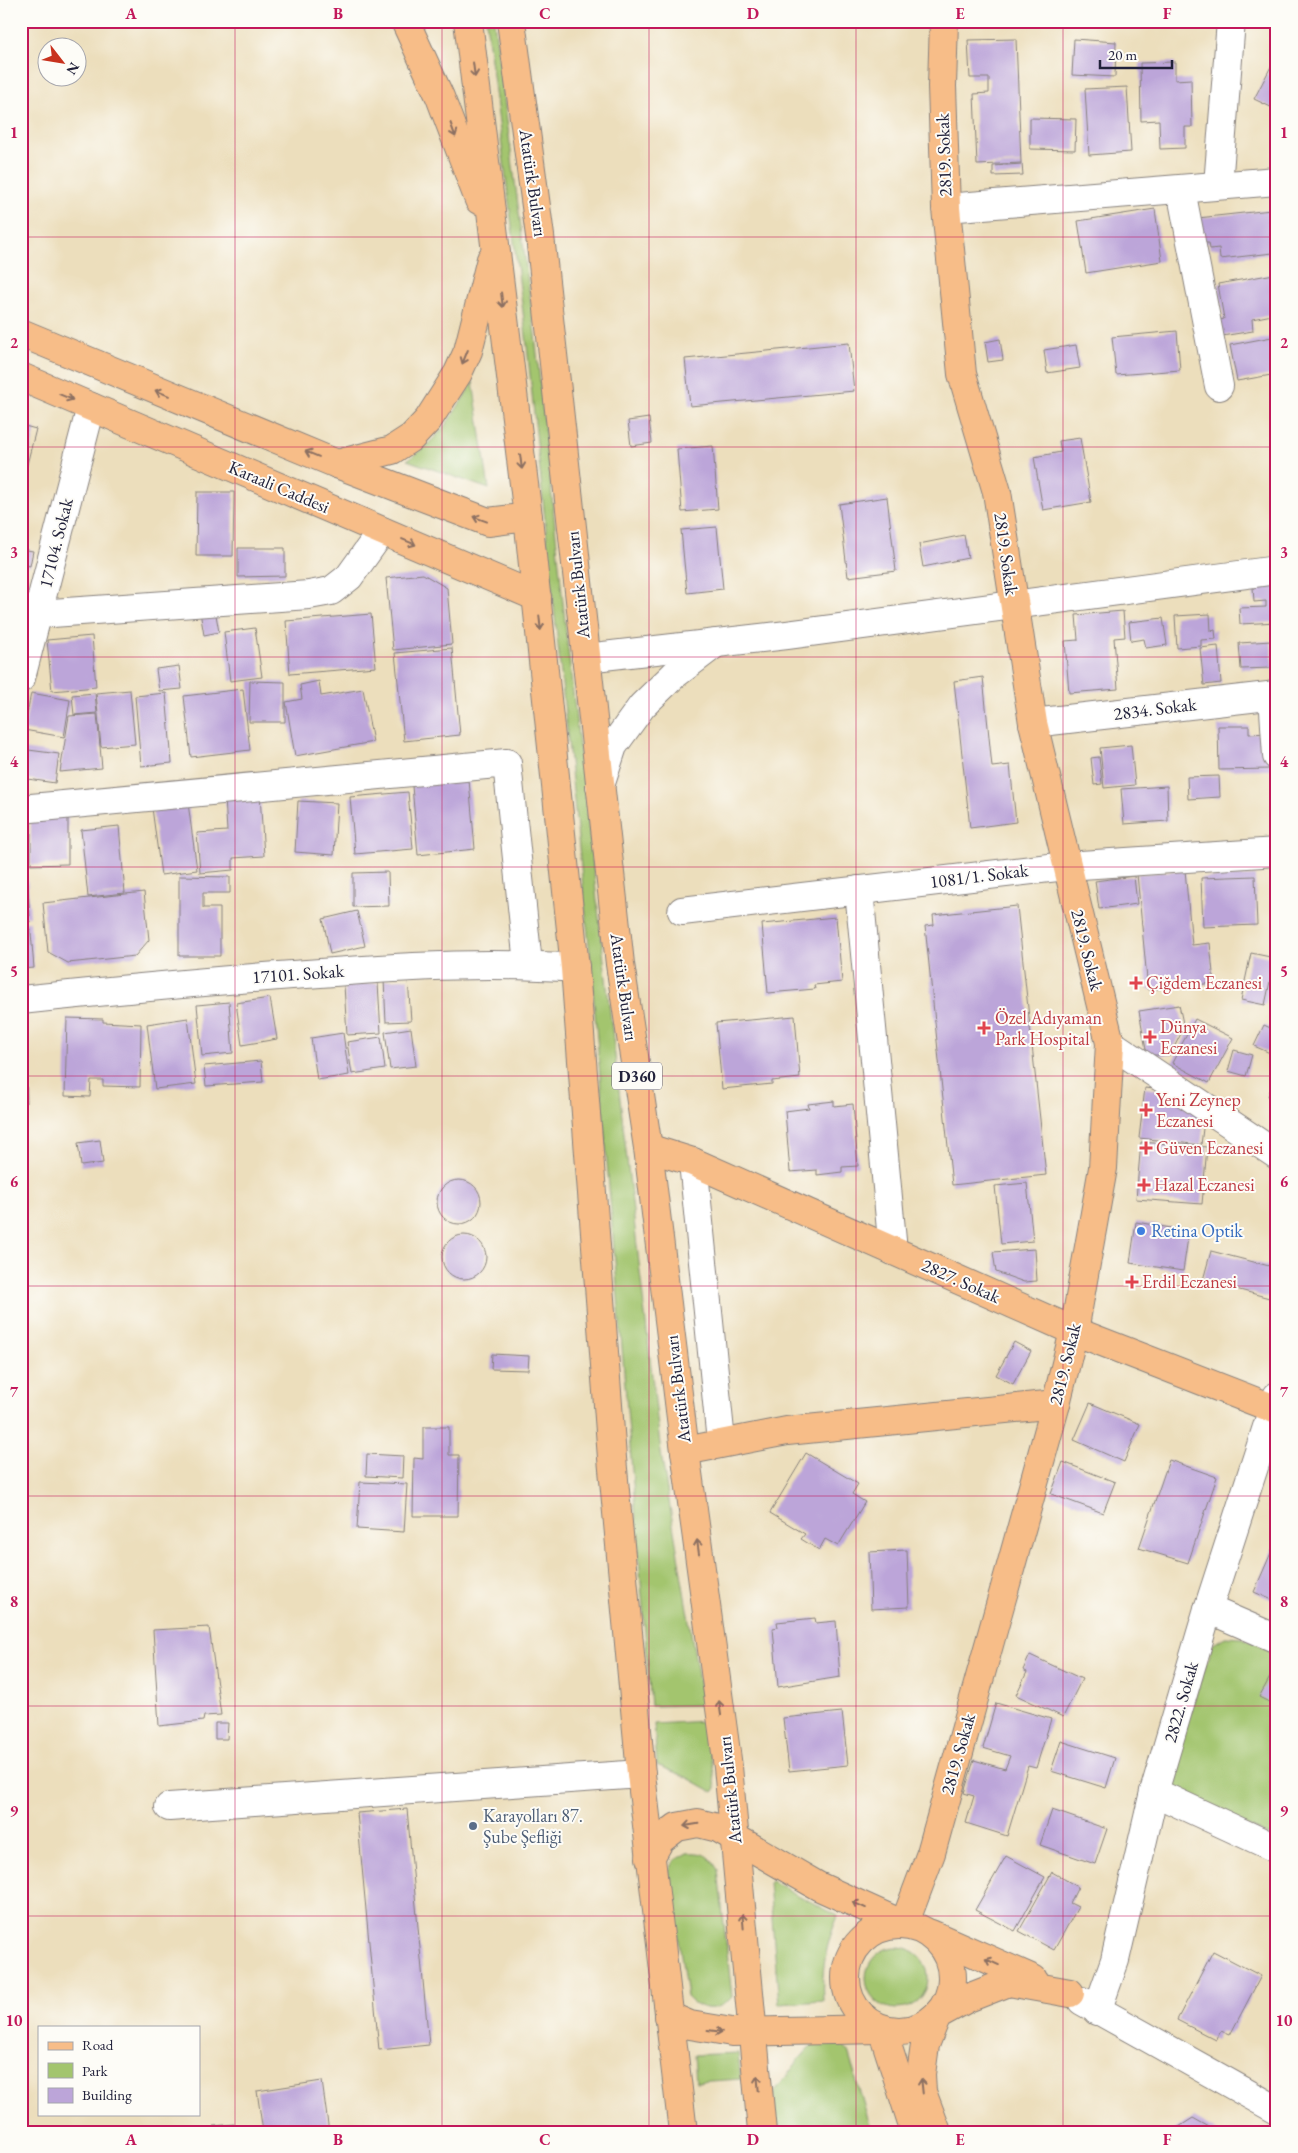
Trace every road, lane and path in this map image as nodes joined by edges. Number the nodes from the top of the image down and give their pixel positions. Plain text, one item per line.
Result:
1 (405, 21) edge
2 (468, 21) edge
3 (511, 21) edge
4 (944, 21) edge
5 (1231, 21) edge
6 (1277, 181) edge
7 (1218, 185) junction
8 (1181, 190) junction
9 (946, 208) junction
10 (495, 242) junction
11 (21, 333) edge
12 (21, 377) edge
13 (1219, 386) dead end
14 (91, 408) junction
15 (337, 464) junction
16 (528, 517) junction
17 (382, 531) junction
18 (1277, 570) edge
19 (537, 597) junction
20 (1013, 605) junction
21 (38, 614) junction
22 (718, 642) junction
23 (586, 658) junction
24 (21, 678) edge
25 (1275, 695) edge
26 (1033, 723) junction
27 (1277, 756) edge
28 (600, 786) junction
29 (21, 809) edge
30 (1277, 852) edge
31 (1066, 866) junction
32 (859, 890) junction
33 (682, 911) dead end
34 (528, 964) junction
35 (575, 968) junction
36 (21, 1000) edge
37 (1110, 1043) junction
38 (648, 1148) junction
39 (1277, 1155) edge
40 (693, 1162) junction
41 (894, 1251) junction
42 (1074, 1331) junction
43 (1056, 1404) junction
44 (1276, 1405) edge
45 (721, 1442) junction
46 (685, 1451) junction
47 (1208, 1609) junction
48 (1277, 1639) edge
49 (641, 1774) junction
50 (1154, 1792) junction
51 (169, 1807) dead end
52 (736, 1840) junction
53 (1277, 1849) edge
54 (650, 1858) junction
55 (912, 1927) junction
56 (1070, 1993) junction
57 (1097, 2011) junction
58 (937, 2015) junction
59 (669, 2016) junction
60 (882, 2029) junction
61 (753, 2031) junction
62 (1277, 2110) edge
63 (683, 2132) edge
64 (762, 2132) edge
65 (915, 2132) edge
66 (938, 2132) edge

1 -> 10 main road
2 -> 10 main road
3 - 23 main road, Atatürk Bulvarı / D360
4 - 9 main road, 2819. Sokak
5 - 7 street
6 - 7 street
7 - 8 street
8 - 9 street
8 - 13 street
9 - 20 main road, 2819. Sokak
10 -> 15 main road
10 -> 16 main road
15 -> 11 main road
12 -> 14 main road, Karaali Caddesi
14 - 17 main road, Karaali Caddesi
14 - 21 street, 17104. Sokak
16 -> 15 main road
16 - 19 main road
17 -> 19 main road, Karaali Caddesi
17 - 21 street
18 - 20 street
19 -> 35 main road
20 - 22 street
20 - 26 main road, 2819. Sokak
21 - 24 street, 17104. Sokak
22 - 23 street
22 - 28 street
23 - 28 main road, Atatürk Bulvarı / D360
25 - 26 street, 2834. Sokak
25 - 27 street
26 - 31 main road, 2819. Sokak
28 - 38 main road, Atatürk Bulvarı / D360
29 - 34 street
30 - 31 street, 1081/1. Sokak
31 - 32 street, 1081/1. Sokak
31 - 37 main road, 2819. Sokak
32 - 33 street, 1081/1. Sokak
32 - 41 street
34 - 35 street, 17101. Sokak
34 - 36 street, 17101. Sokak
35 - 49 main road
37 - 39 street
37 - 42 main road, 2819. Sokak
38 - 40 main road, 2827. Sokak
38 - 46 main road, Atatürk Bulvarı / D360
40 - 41 main road, 2827. Sokak
40 - 45 street
41 - 42 main road, 2827. Sokak
42 - 43 main road, 2819. Sokak
42 - 44 main road, 2827. Sokak
43 - 45 main road
43 - 55 main road, 2819. Sokak
44 - 47 street, 2822. Sokak
45 - 46 main road
52 -> 46 main road, Atatürk Bulvarı / D360
47 - 48 street
47 - 50 street, 2822. Sokak
49 - 51 street
49 - 54 main road
50 - 53 street
50 - 57 street, 2822. Sokak
52 -> 54 main road
55 -> 52 main road
61 -> 52 main road, Atatürk Bulvarı / D360
54 - 59 main road
56 -> 55 main road
55 - 58 main road
55 - 60 main road
56 - 57 street
56 - 58 main road
57 - 62 street
58 - 60 main road
66 -> 58 main road
59 -> 61 main road
59 - 63 main road
60 - 61 main road
60 - 65 main road
64 -> 61 main road, Atatürk Bulvarı / D360

